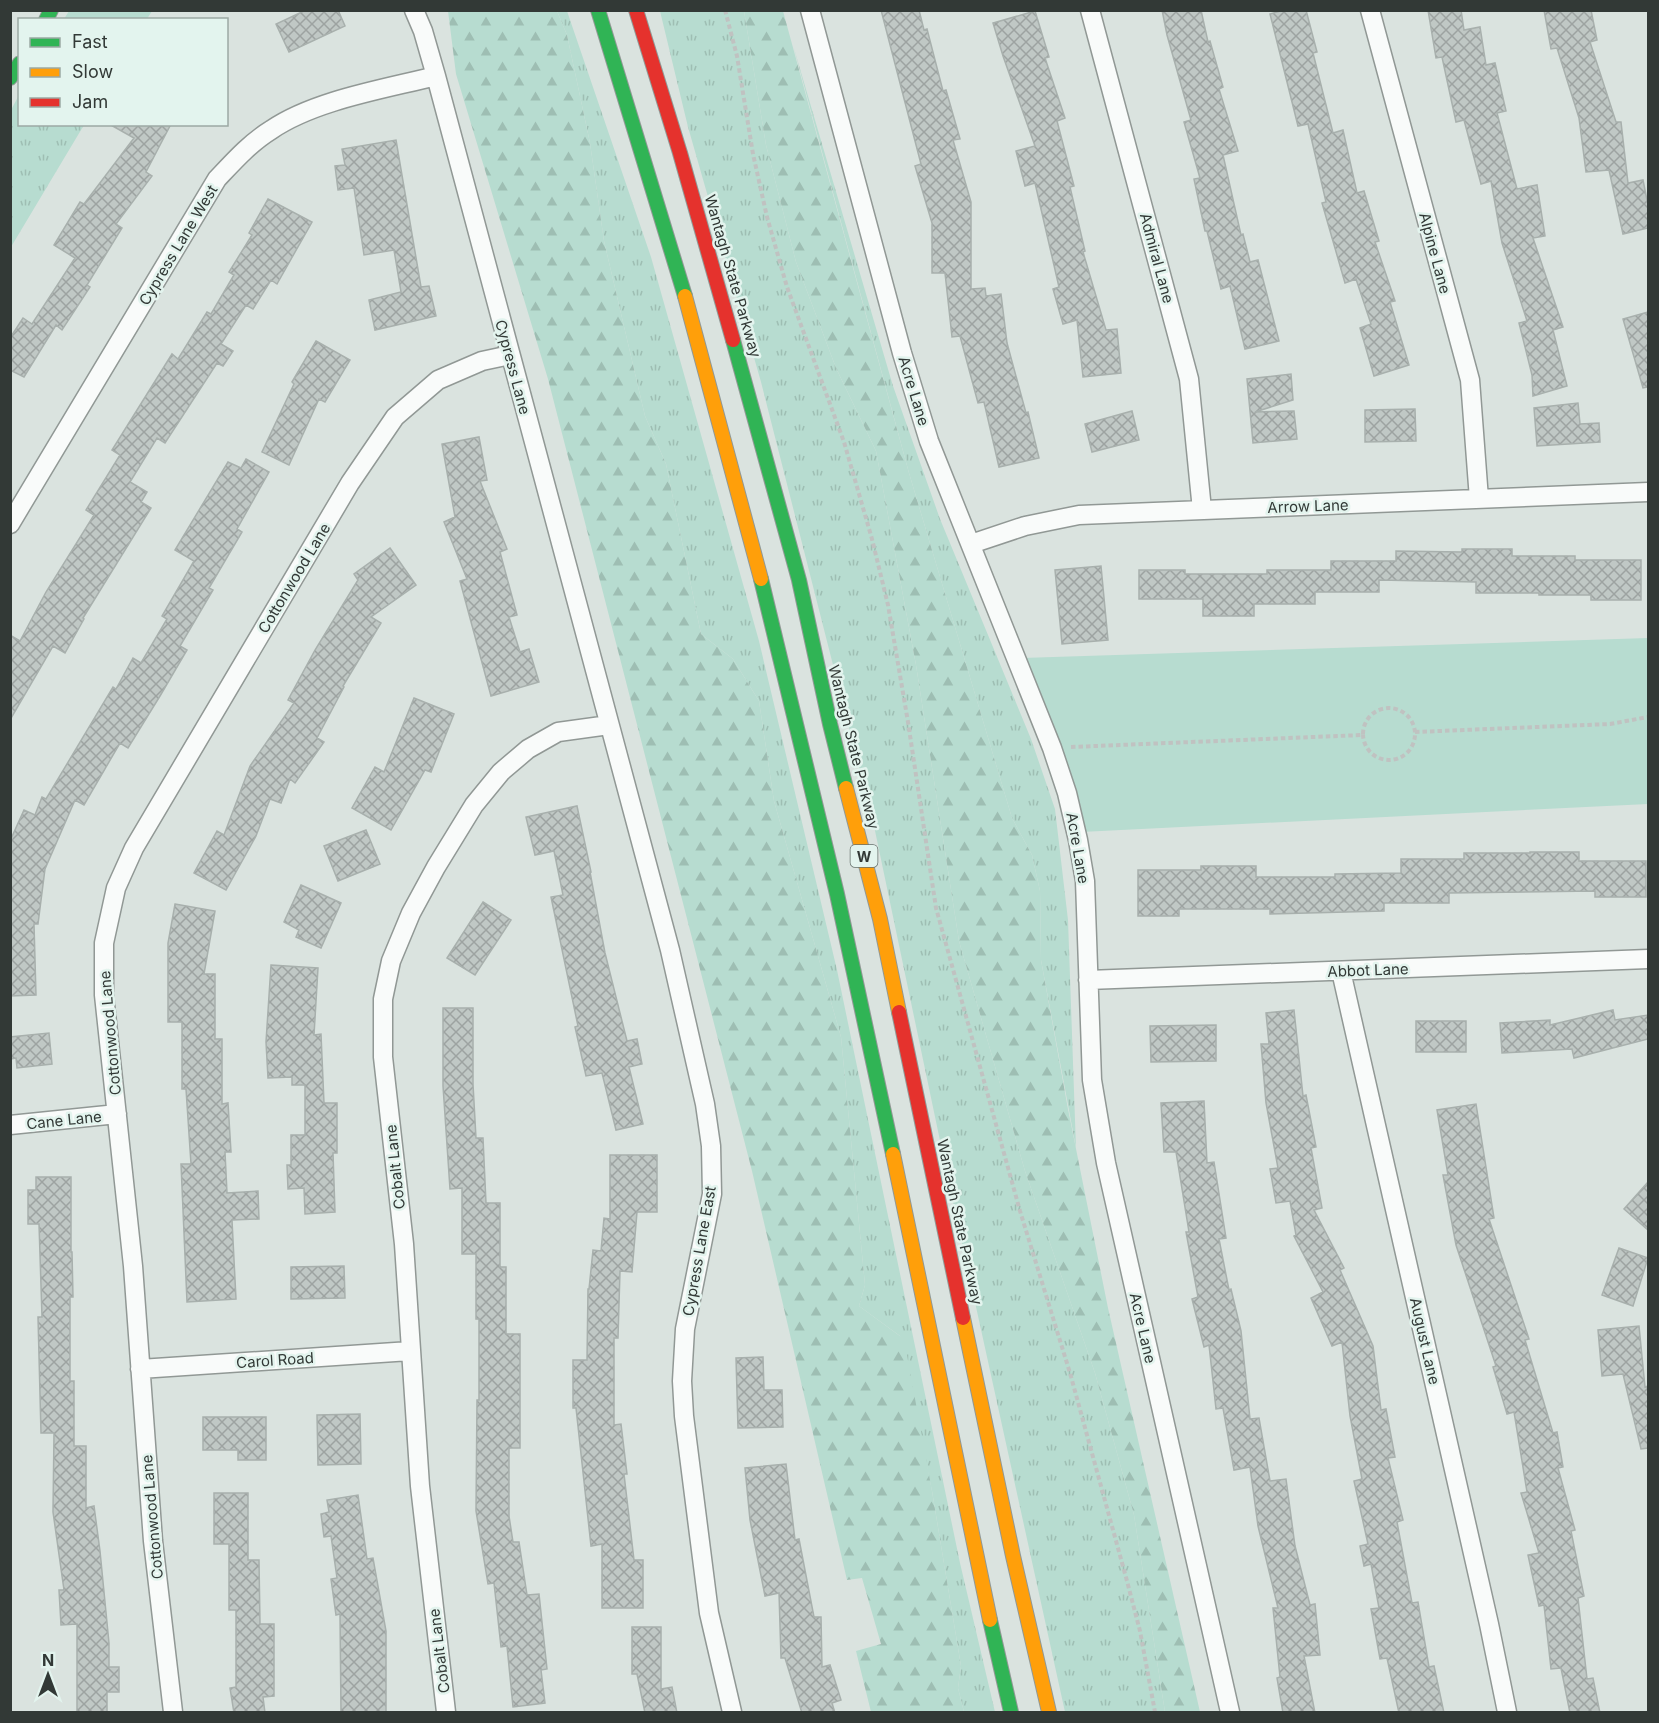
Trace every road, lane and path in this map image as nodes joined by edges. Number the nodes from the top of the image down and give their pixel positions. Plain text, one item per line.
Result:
1 (414, 10) edge
2 (598, 10) edge
3 (636, 10) edge
4 (725, 10) edge
5 (810, 10) edge
6 (1090, 10) edge
7 (1370, 10) edge
8 (436, 76) junction
9 (510, 355) junction
10 (1648, 492) edge
11 (1479, 499) junction
12 (1202, 510) junction
13 (10, 524) edge
14 (970, 544) junction
15 (1648, 717) edge
16 (609, 725) junction
17 (1415, 732) junction
18 (1362, 735) junction
19 (1052, 748) junction
20 (1648, 959) edge
21 (1341, 971) junction
22 (1088, 980) junction
23 (117, 1114) junction
24 (10, 1125) edge
25 (410, 1351) junction
26 (140, 1369) junction
27 (174, 1713) edge
28 (447, 1713) edge
29 (732, 1713) edge
30 (1011, 1713) edge
31 (1050, 1713) edge
32 (1155, 1713) edge
33 (1230, 1713) edge
34 (1507, 1713) edge

1 - 8 street, Cypress Lane
2 - 30 main road, W
3 - 31 main road, Wantagh State Parkway / W
4 - 32 path
5 - 14 street, Acre Lane
6 - 12 street, Admiral Lane
7 - 11 street, Alpine Lane
8 - 9 street, Cypress Lane
8 - 13 street, Cypress Lane West
9 - 16 street, Cypress Lane
9 - 23 street, Cottonwood Lane
10 - 11 street, Arrow Lane
11 - 12 street, Arrow Lane
12 - 14 street, Arrow Lane
14 - 19 street, Acre Lane
15 - 17 path
16 - 25 street, Cobalt Lane
16 - 29 street, Cypress Lane East
17 - 18 path
17 - 18 path
18 - 19 path
19 - 22 street, Acre Lane
20 - 21 street, Abbot Lane
21 - 22 street, Abbot Lane
21 - 34 street, August Lane
22 - 33 street, Acre Lane
23 - 24 street, Cane Lane
23 - 26 street, Cottonwood Lane
25 - 26 street, Carol Road
25 - 28 street, Cobalt Lane
26 - 27 street, Cottonwood Lane

